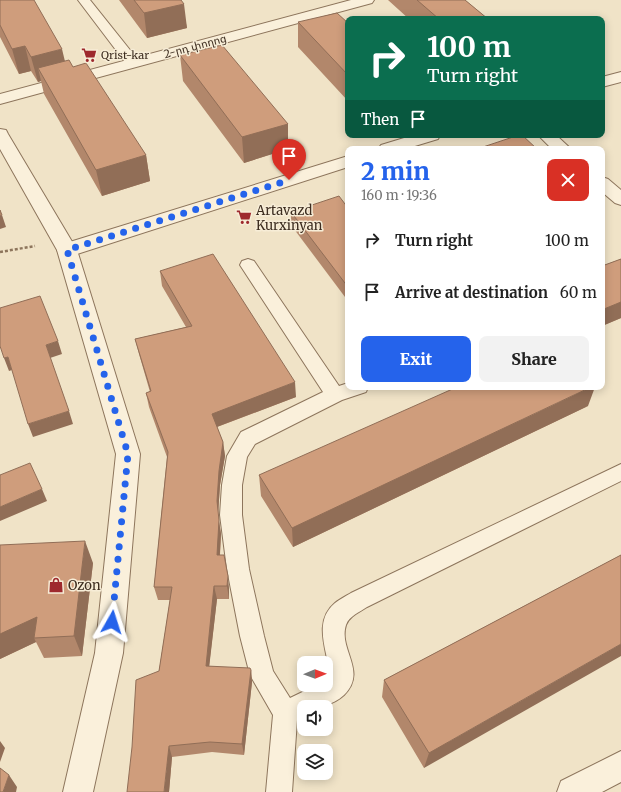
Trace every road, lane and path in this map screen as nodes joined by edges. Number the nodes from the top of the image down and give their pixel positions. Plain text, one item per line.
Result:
1 (84, 0) edge
2 (367, 0) edge
3 (133, 63) junction
4 (621, 77) edge
5 (605, 81) edge
6 (0, 99) edge
7 (0, 134) edge
8 (422, 138) edge
9 (549, 138) edge
10 (397, 146) edge
11 (559, 146) edge
12 (345, 162) edge
13 (605, 186) edge
14 (621, 199) edge
15 (64, 246) junction
16 (0, 252) edge
17 (248, 265) dead end
18 (350, 390) edge
19 (335, 395) junction
20 (620, 472) edge
21 (285, 712) junction
22 (621, 766) edge
23 (78, 792) edge
24 (279, 792) edge
25 (572, 792) edge

1 - 3 lane
2 - 3 street, 2-րդ փողոց
3 - 6 street, 2-րդ փողոց
4 - 5 street
7 - 15 street
8 - 10 street
9 - 11 street
12 - 15 street
13 - 14 street
15 - 16 path
15 - 23 street
17 - 19 lane
18 - 19 lane
19 - 21 lane
20 - 21 lane
21 - 24 lane
22 - 25 street

